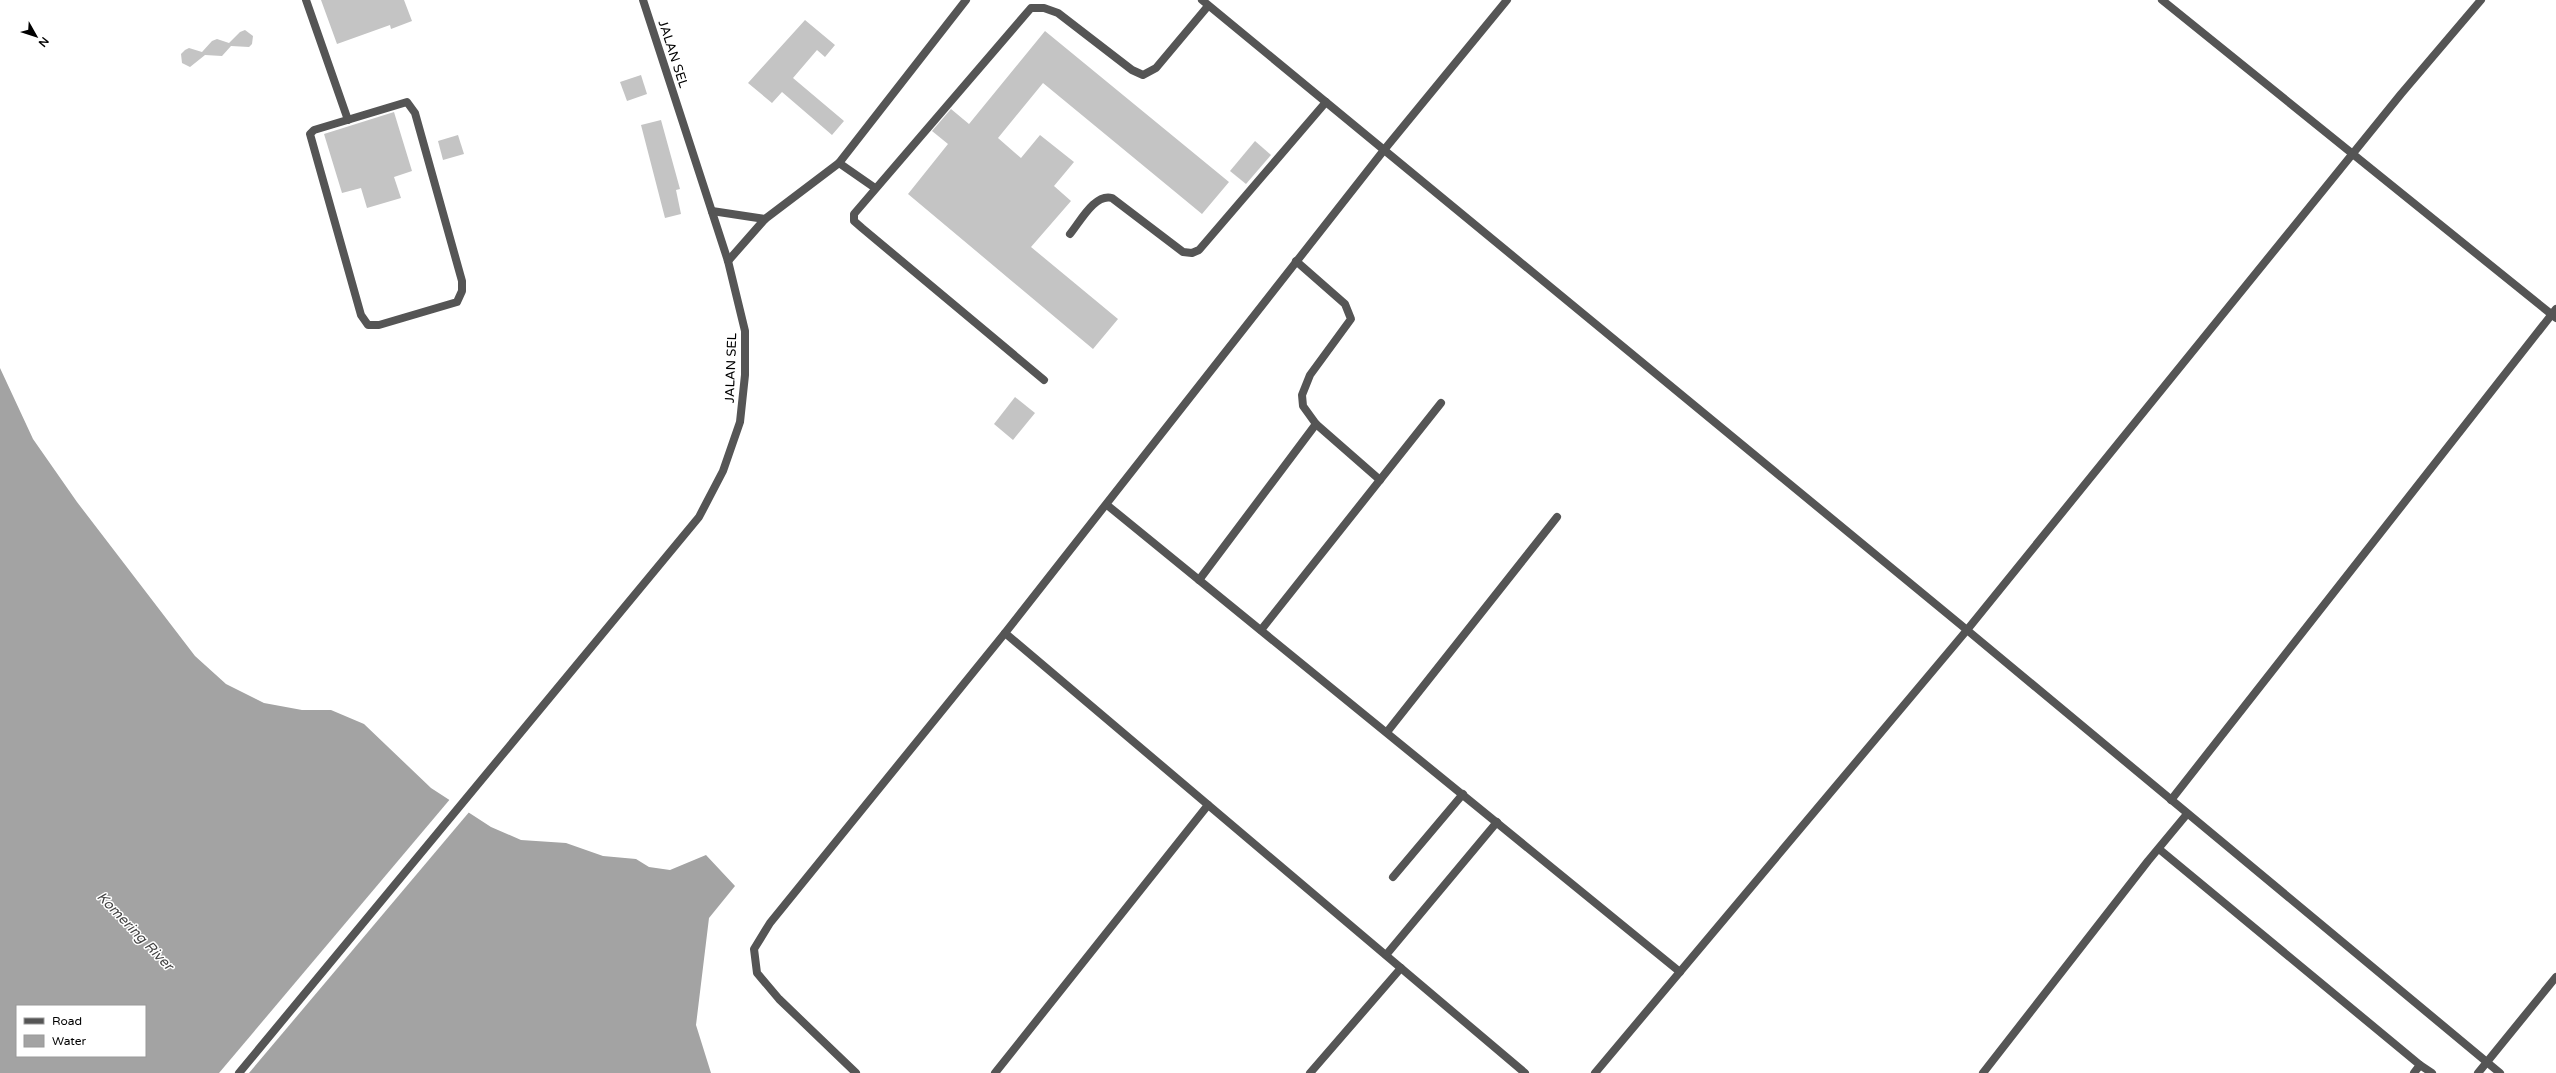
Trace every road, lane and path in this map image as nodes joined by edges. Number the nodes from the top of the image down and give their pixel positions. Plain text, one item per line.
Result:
1 (306, 0) edge
2 (643, 0) edge
3 (966, 0) edge
4 (1507, 0) edge
5 (2162, 0) edge
6 (2481, 0) edge
7 (1205, 3) edge
8 (1326, 102) junction
9 (348, 120) junction
10 (1384, 150) junction
11 (2353, 154) junction
12 (839, 163) junction
13 (875, 188) junction
14 (712, 211) junction
15 (765, 219) junction
16 (1070, 234) dead end
17 (728, 261) junction
18 (1296, 261) junction
19 (2554, 314) edge
20 (1044, 380) dead end
21 (1441, 403) dead end
22 (1316, 424) junction
23 (1380, 480) junction
24 (1107, 505) junction
25 (1557, 517) dead end
26 (1199, 580) junction
27 (1261, 630) junction
28 (1967, 630) junction
29 (1005, 633) junction
30 (1387, 732) junction
31 (1463, 794) junction
32 (2171, 800) junction
33 (1208, 805) junction
34 (2187, 814) junction
35 (1497, 822) junction
36 (2159, 849) junction
37 (1393, 877) dead end
38 (1386, 955) junction
39 (1401, 968) junction
40 (1680, 972) junction
41 (2556, 977) edge
42 (2486, 1062) junction
43 (2420, 1065) junction
44 (239, 1073) edge
45 (856, 1073) edge
46 (995, 1073) edge
47 (1310, 1073) edge
48 (1525, 1073) edge
49 (1594, 1073) edge
50 (1983, 1073) edge
51 (2414, 1073) edge
52 (2432, 1073) edge
53 (2478, 1073) edge
54 (2500, 1073) edge

1 - 9 street
2 - 14 street, JALAN SEL
3 - 12 street
4 - 10 street
5 - 11 street
6 - 11 street
7 - 8 street
7 - 13 street
8 - 10 street
8 - 16 street
9 - 9 street
10 - 18 street
10 - 28 street
11 - 19 street
11 - 28 street
12 - 13 street
12 - 15 street
13 - 20 street
14 - 15 street
14 - 17 street, JALAN SEL
15 - 17 street
17 - 44 street, JALAN SEL
18 - 22 street
18 - 24 street
19 - 32 street
21 - 23 street
22 - 23 street
22 - 26 street
23 - 27 street
24 - 26 street
24 - 29 street
25 - 30 street
26 - 27 street
27 - 30 street
28 - 32 street
28 - 40 street
29 - 33 street
29 - 45 street
30 - 31 street
31 - 35 street
31 - 37 street
32 - 34 street
33 - 38 street
33 - 46 street
34 - 36 street
34 - 42 street
35 - 38 street
35 - 40 street
36 - 43 street
36 - 50 street
38 - 39 street
39 - 47 street
39 - 48 street
40 - 49 street
41 - 42 street
42 - 53 street
42 - 54 street
43 - 51 street
43 - 52 street

